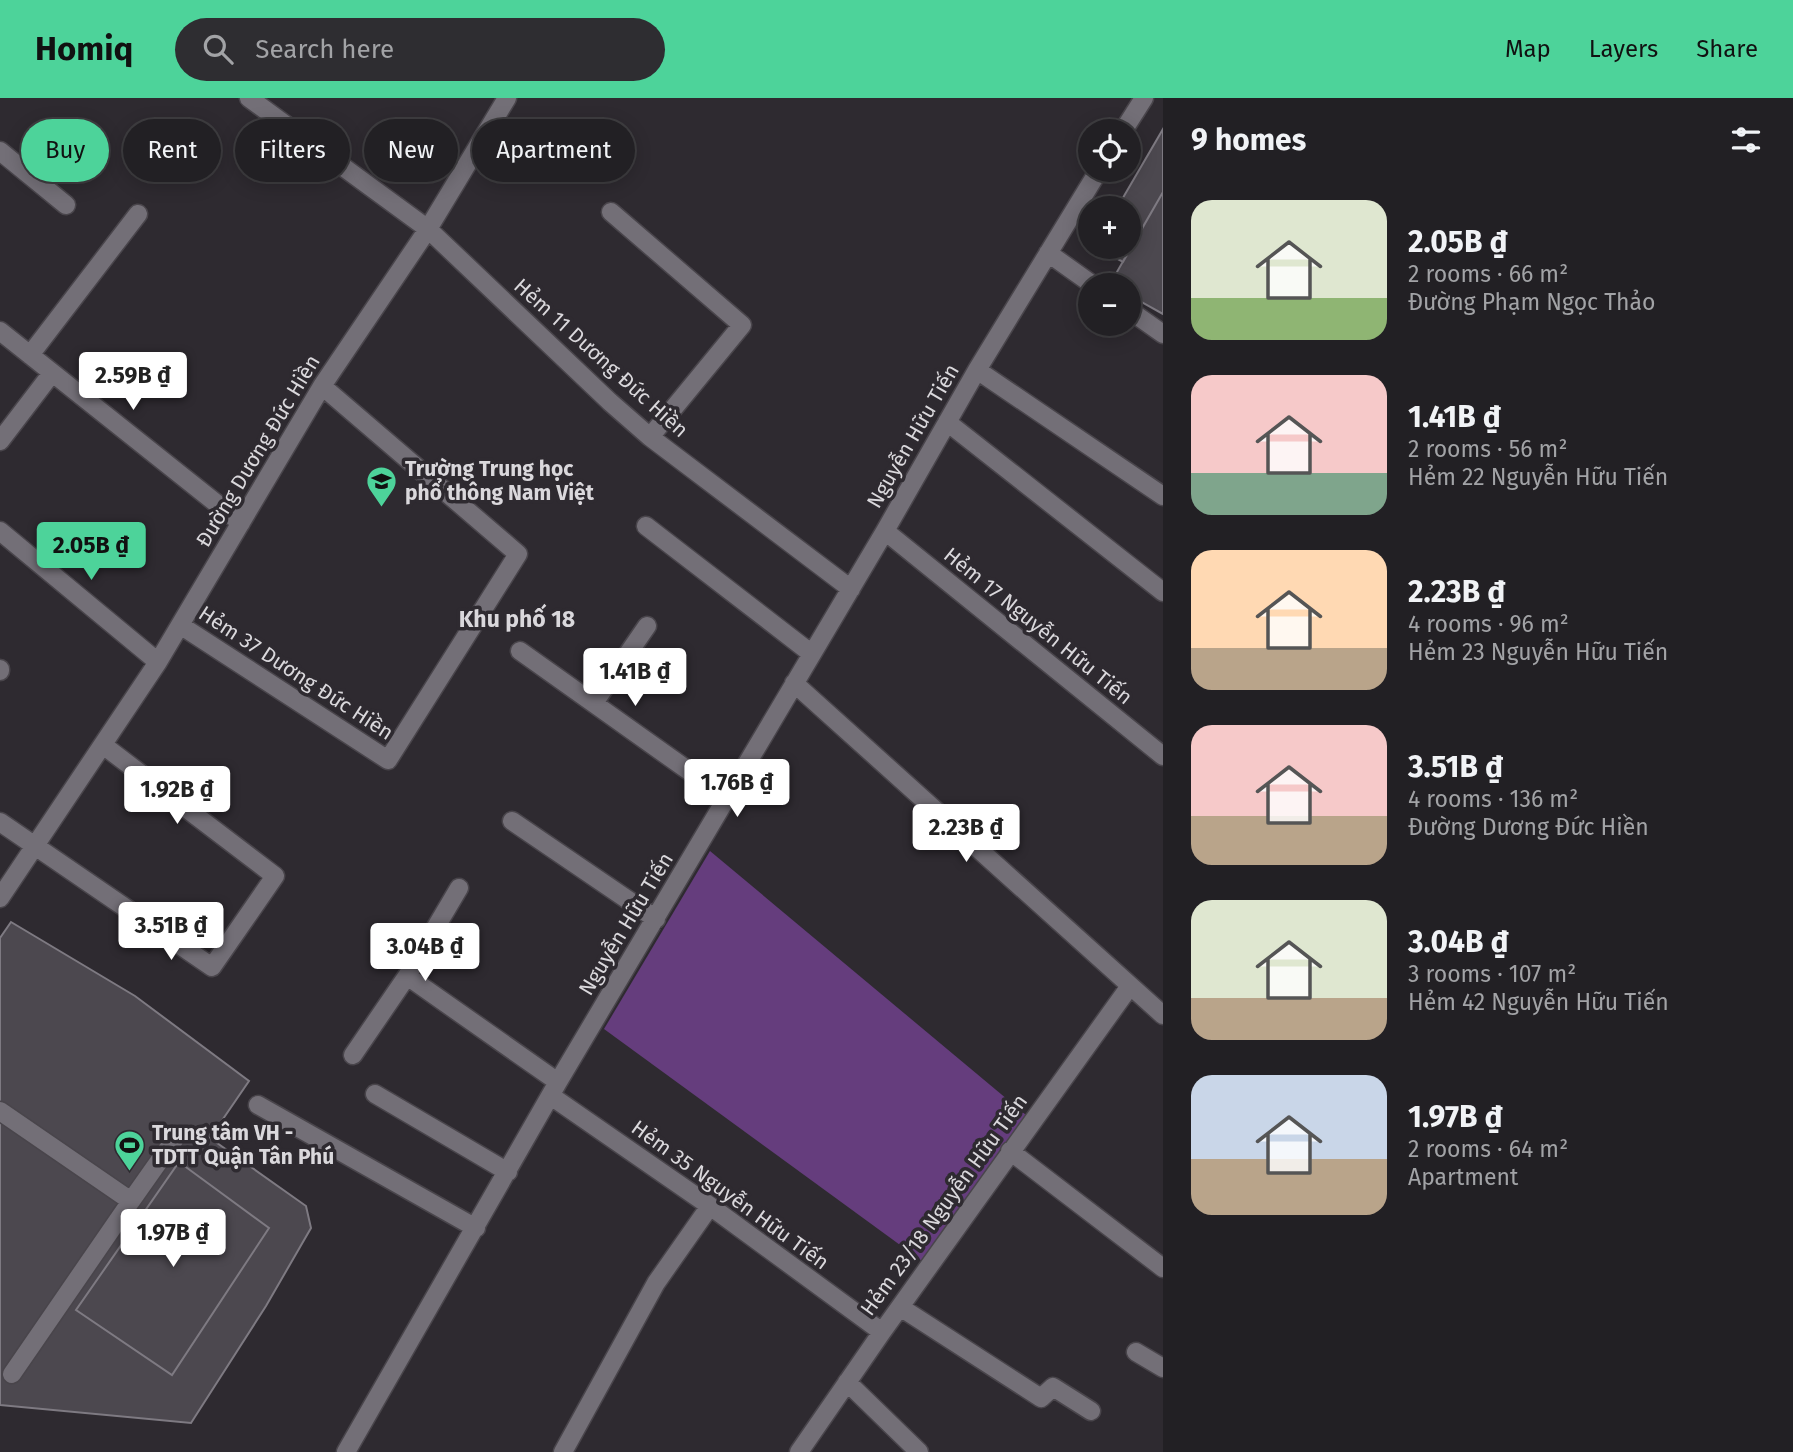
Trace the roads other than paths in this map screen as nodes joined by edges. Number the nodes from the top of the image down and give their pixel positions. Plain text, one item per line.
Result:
1 (249, 98) edge
2 (507, 98) edge
3 (1144, 98) edge
4 (1131, 119) edge
5 (0, 152) edge
6 (1092, 182) edge
7 (66, 205) dead end
8 (611, 212) dead end
9 (138, 214) dead end
10 (428, 229) junction
11 (1048, 253) junction
12 (1078, 274) edge
13 (1141, 318) edge
14 (0, 331) edge
15 (1163, 334) edge
16 (30, 355) junction
17 (977, 370) junction
18 (52, 373) junction
19 (322, 386) junction
20 (947, 422) junction
21 (650, 436) junction
22 (0, 441) edge
23 (1163, 496) edge
24 (241, 523) junction
25 (646, 526) dead end
26 (0, 531) edge
27 (885, 531) junction
28 (850, 589) junction
29 (1163, 592) edge
30 (180, 625) junction
31 (647, 626) dead end
32 (520, 651) dead end
33 (811, 654) junction
34 (158, 662) junction
35 (794, 683) junction
36 (594, 703) junction
37 (103, 745) junction
38 (1163, 756) edge
39 (727, 798) junction
40 (512, 821) dead end
41 (0, 822) edge
42 (34, 847) junction
43 (459, 888) dead end
44 (0, 898) edge
45 (656, 919) junction
46 (407, 976) junction
47 (1129, 986) junction
48 (1163, 1015) edge
49 (353, 1055) dead end
50 (555, 1089) junction
51 (375, 1094) dead end
52 (258, 1105) dead end
53 (0, 1111) edge
54 (174, 1140) dead end
55 (1010, 1151) junction
56 (508, 1172) junction
57 (131, 1200) junction
58 (710, 1206) junction
59 (476, 1228) junction
60 (1163, 1268) edge
61 (900, 1307) junction
62 (881, 1332) junction
63 (1136, 1352) dead end
64 (1163, 1368) edge
65 (12, 1374) dead end
66 (847, 1382) junction
67 (1091, 1411) dead end
68 (346, 1452) edge
69 (563, 1452) edge
70 (799, 1452) edge
71 (919, 1452) edge

1 - 10 street, Hẻm 11 Dương Đức Hiền
2 - 10 street, Đường Dương Đức Hiền
3 - 4 street
5 - 7 street
6 - 11 street, Nguyễn Hữu Tiến
8 - 21 street
9 - 16 street
10 - 19 street, Đường Dương Đức Hiền
10 - 21 street, Hẻm 11 Dương Đức Hiền
11 - 12 street
11 - 17 street, Nguyễn Hữu Tiến
13 - 15 street
14 - 16 street
16 - 18 street
17 - 20 street, Nguyễn Hữu Tiến
17 - 23 street
18 - 22 street
18 - 24 street
19 - 24 street, Đường Dương Đức Hiền
19 - 30 street, Hẻm 37 Dương Đức Hiền
20 - 27 street, Nguyễn Hữu Tiến
20 - 29 street
21 - 28 street, Hẻm 11 Dương Đức Hiền
24 - 30 street, Đường Dương Đức Hiền
25 - 33 street
26 - 34 street
27 - 28 street, Nguyễn Hữu Tiến
27 - 38 street, Hẻm 17 Nguyễn Hữu Tiến
28 - 33 street, Nguyễn Hữu Tiến
30 - 34 street, Đường Dương Đức Hiền
31 - 36 street
32 - 36 street
33 - 35 street, Nguyễn Hữu Tiến
34 - 37 street, Đường Dương Đức Hiền
35 - 39 street, Nguyễn Hữu Tiến
35 - 47 street
36 - 39 street
37 - 42 street, Đường Dương Đức Hiền
37 - 42 street
39 - 45 street, Nguyễn Hữu Tiến
40 - 45 street
41 - 42 street
42 - 44 street, Đường Dương Đức Hiền
43 - 46 street
45 - 50 street, Nguyễn Hữu Tiến
46 - 49 street
46 - 50 street, Hẻm 35 Nguyễn Hữu Tiến
47 - 48 street
47 - 55 street, Hẻm 23/18 Nguyễn Hữu Tiến
50 - 56 street, Nguyễn Hữu Tiến
50 - 58 street, Hẻm 35 Nguyễn Hữu Tiến
51 - 56 street
52 - 59 street
53 - 57 street
54 - 57 street
55 - 60 street
55 - 61 street, Hẻm 23/18 Nguyễn Hữu Tiến
56 - 59 street, Nguyễn Hữu Tiến
57 - 65 street
58 - 62 street, Hẻm 35 Nguyễn Hữu Tiến
58 - 69 street
59 - 68 street, Nguyễn Hữu Tiến
61 - 62 street, Hẻm 23/18 Nguyễn Hữu Tiến
61 - 67 street
62 - 66 street, Hẻm 23/18 Nguyễn Hữu Tiến
63 - 64 street
66 - 70 street, Hẻm 23/18 Nguyễn Hữu Tiến
66 - 71 street

